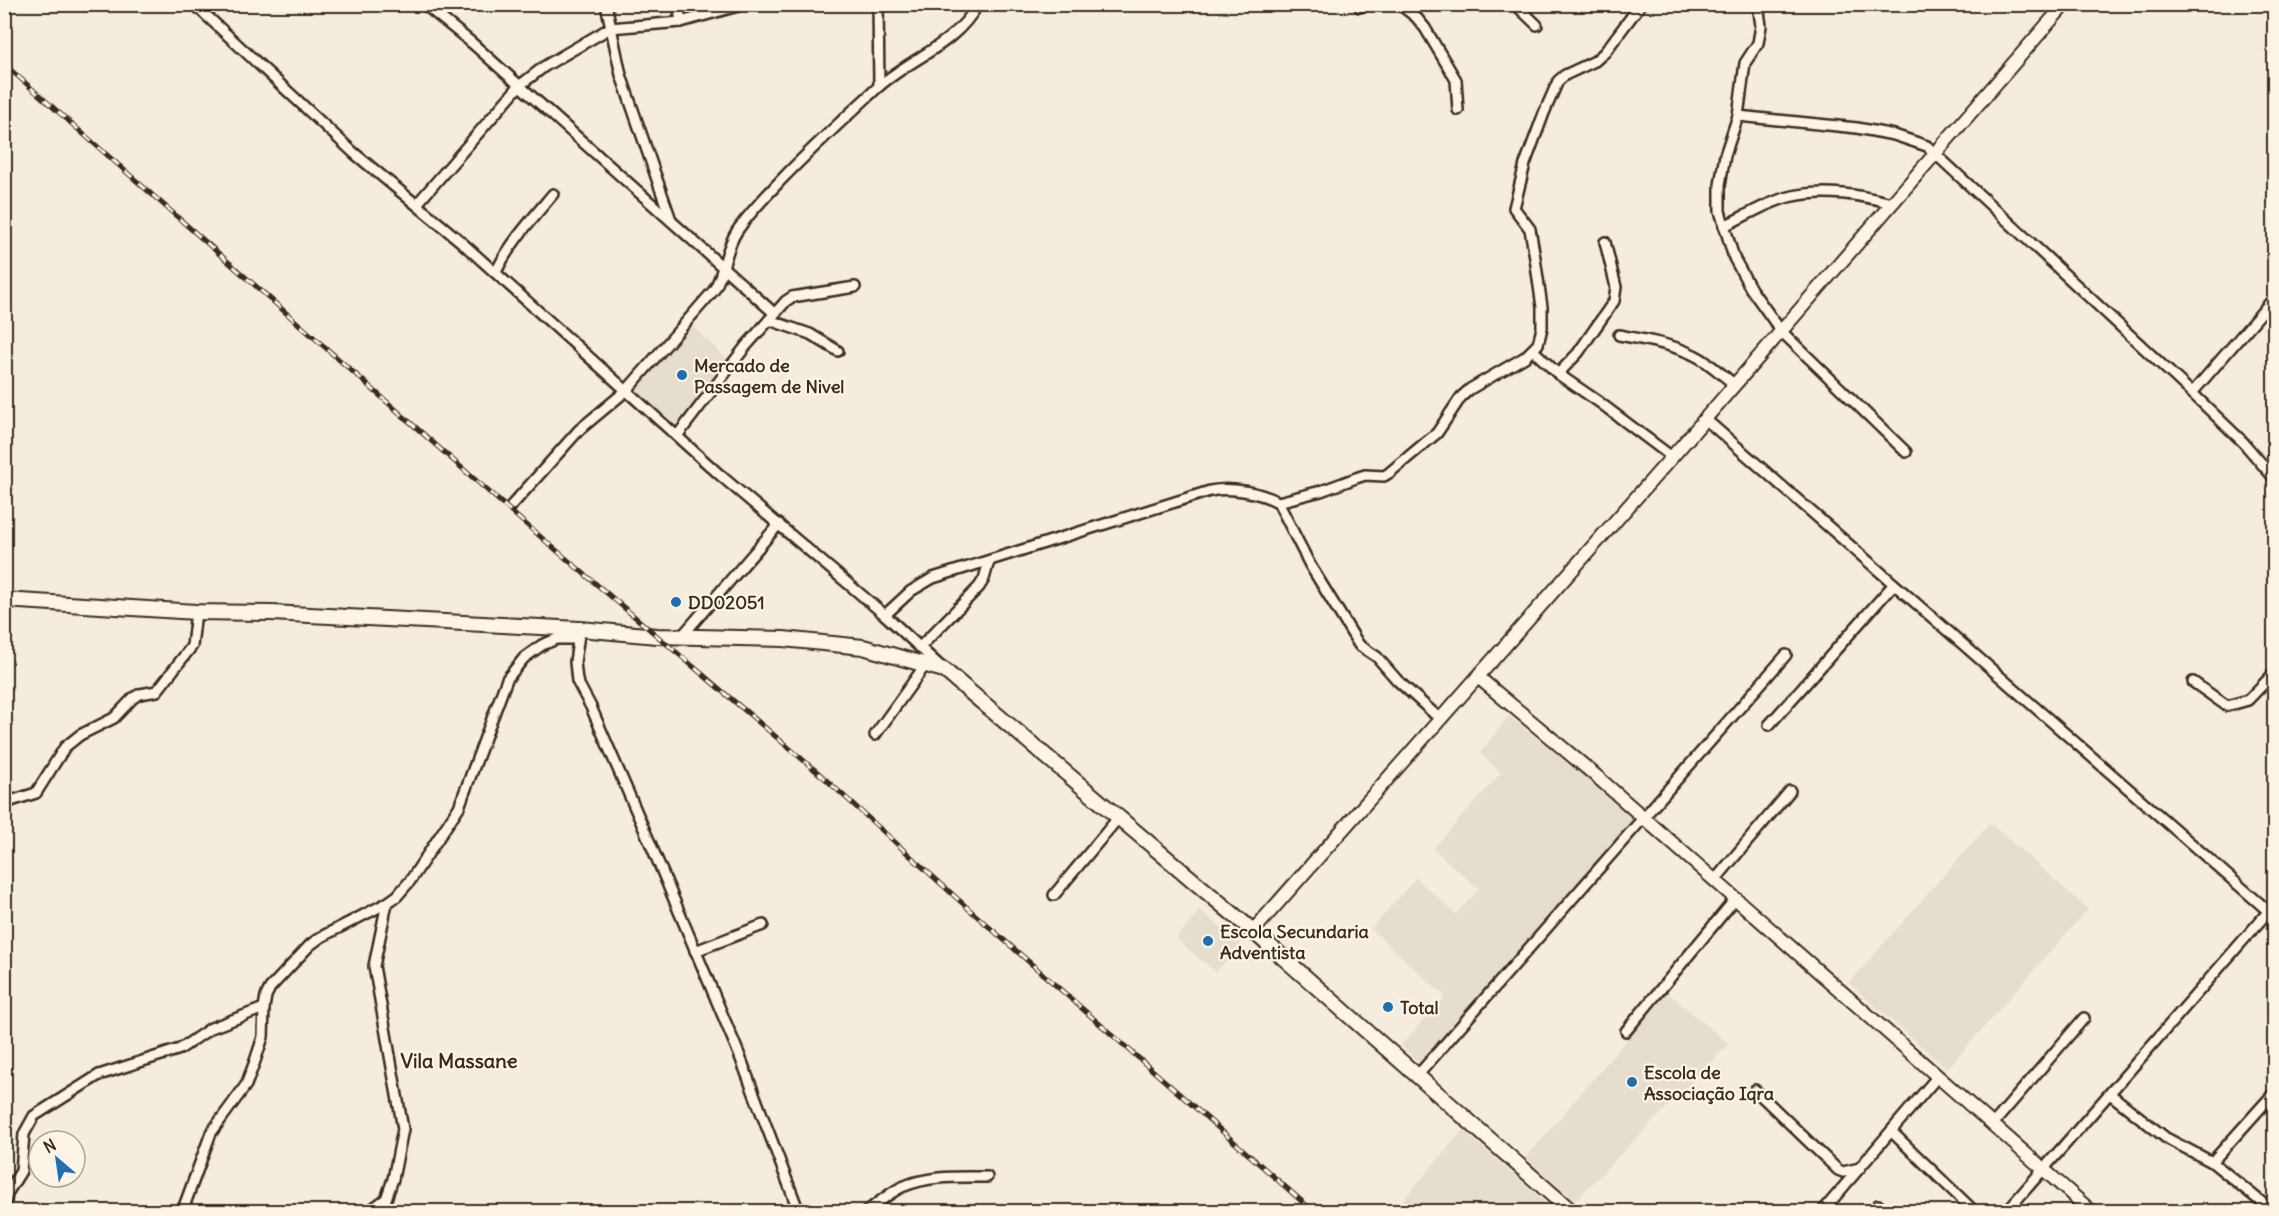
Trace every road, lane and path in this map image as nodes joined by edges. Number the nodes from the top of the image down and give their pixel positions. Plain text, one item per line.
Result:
1 (194, 4) edge
2 (424, 4) edge
3 (606, 4) edge
4 (678, 4) edge
5 (754, 4) edge
6 (878, 4) edge
7 (978, 4) edge
8 (1399, 4) edge
9 (1515, 4) edge
10 (1641, 4) edge
11 (1758, 4) edge
12 (2066, 4) edge
13 (745, 5) edge
14 (681, 22) junction
15 (1537, 25) dead end
16 (610, 28) junction
17 (519, 86) junction
18 (879, 86) junction
19 (1458, 110) dead end
20 (1738, 116) junction
21 (1935, 153) junction
22 (553, 194) dead end
23 (1892, 203) junction
24 (417, 204) junction
25 (671, 221) junction
26 (1724, 226) junction
27 (1605, 242) dead end
28 (724, 268) junction
29 (496, 272) junction
30 (855, 287) dead end
31 (2274, 298) edge
32 (2271, 311) edge
33 (771, 316) junction
34 (1780, 331) junction
35 (1619, 335) dead end
36 (1533, 350) junction
37 (838, 351) dead end
38 (1558, 374) junction
39 (1734, 384) junction
40 (627, 390) junction
41 (2192, 393) junction
42 (1704, 418) junction
43 (677, 436) junction
44 (1906, 452) dead end
45 (1672, 457) junction
46 (2274, 478) edge
47 (1278, 502) junction
48 (512, 505) dead end
49 (779, 524) junction
50 (989, 561) junction
51 (1894, 584) junction
52 (4, 600) edge
53 (196, 612) junction
54 (885, 615) junction
55 (579, 634) junction
56 (682, 636) junction
57 (921, 646) junction
58 (1786, 655) dead end
59 (926, 664) junction
60 (944, 670) junction
61 (2274, 673) edge
62 (1478, 676) junction
63 (2193, 682) dead end
64 (1440, 719) junction
65 (1769, 725) dead end
66 (875, 735) dead end
67 (1790, 791) dead end
68 (4, 807) edge
69 (1119, 817) junction
70 (1642, 818) junction
71 (1715, 880) junction
72 (1054, 895) dead end
73 (1736, 898) junction
74 (387, 903) junction
75 (2273, 911) edge
76 (763, 925) dead end
77 (1253, 931) junction
78 (694, 951) junction
79 (264, 1008) junction
80 (2084, 1018) dead end
81 (1626, 1031) dead end
82 (1417, 1076) junction
83 (1938, 1076) junction
84 (1755, 1090) dead end
85 (2274, 1093) edge
86 (2110, 1094) junction
87 (1993, 1124) junction
88 (1892, 1132) junction
89 (2212, 1162) junction
90 (1860, 1168) junction
91 (2044, 1169) junction
92 (987, 1177) dead end
93 (4, 1205) edge
94 (2266, 1208) edge
95 (182, 1212) edge
96 (369, 1212) edge
97 (799, 1212) edge
98 (866, 1212) edge
99 (1572, 1212) edge
100 (1822, 1212) edge
101 (1975, 1212) edge
102 (2006, 1212) edge
103 (2092, 1212) edge

1 - 24 street
2 - 17 street
3 - 16 street
4 - 14 street
5 - 13 street
6 - 18 street
7 - 18 street
8 - 19 street
9 - 15 street
10 - 36 street
11 - 20 street
12 - 21 street
13 - 14 street
14 - 16 street
16 - 17 street
16 - 25 street
17 - 24 street
17 - 25 street
18 - 28 street
20 - 21 street
20 - 26 street
21 - 23 street
21 - 41 street
22 - 29 street
23 - 26 street
23 - 34 street
24 - 29 street
25 - 28 street
26 - 34 street
27 - 38 street
28 - 33 street
28 - 40 street
29 - 40 street
30 - 33 street
31 - 32 street
32 - 41 street
33 - 37 street
33 - 43 street
34 - 39 street
34 - 44 street
35 - 39 street
36 - 38 street
36 - 47 street
38 - 45 street
39 - 42 street
40 - 43 street
40 - 48 street
41 - 46 street
42 - 45 street
42 - 51 street
43 - 49 street
45 - 62 street
47 - 50 street
47 - 64 street
49 - 54 street
49 - 56 street
50 - 54 street
50 - 57 street
51 - 65 street
51 - 75 street
52 - 53 main road
53 - 55 main road
53 - 68 street
54 - 57 street
55 - 56 main road
55 - 74 street
55 - 78 street
56 - 59 main road
57 - 60 street
58 - 70 street
59 - 60 main road
59 - 66 street
60 - 69 main road
61 - 63 street
62 - 64 street
62 - 70 street
64 - 77 street
67 - 71 street
69 - 72 street
69 - 77 main road
70 - 71 street
70 - 82 street
71 - 73 street
73 - 81 street
73 - 83 street
74 - 79 street
74 - 96 street
75 - 86 street
76 - 78 street
77 - 82 main road
78 - 97 street
79 - 93 street
79 - 95 street
80 - 87 street
82 - 99 main road
83 - 87 street
83 - 88 street
84 - 90 street
85 - 89 street
86 - 89 street
86 - 91 street
87 - 91 street
88 - 90 street
88 - 101 street
89 - 94 street
90 - 100 street
91 - 102 street
91 - 103 street
92 - 98 street

